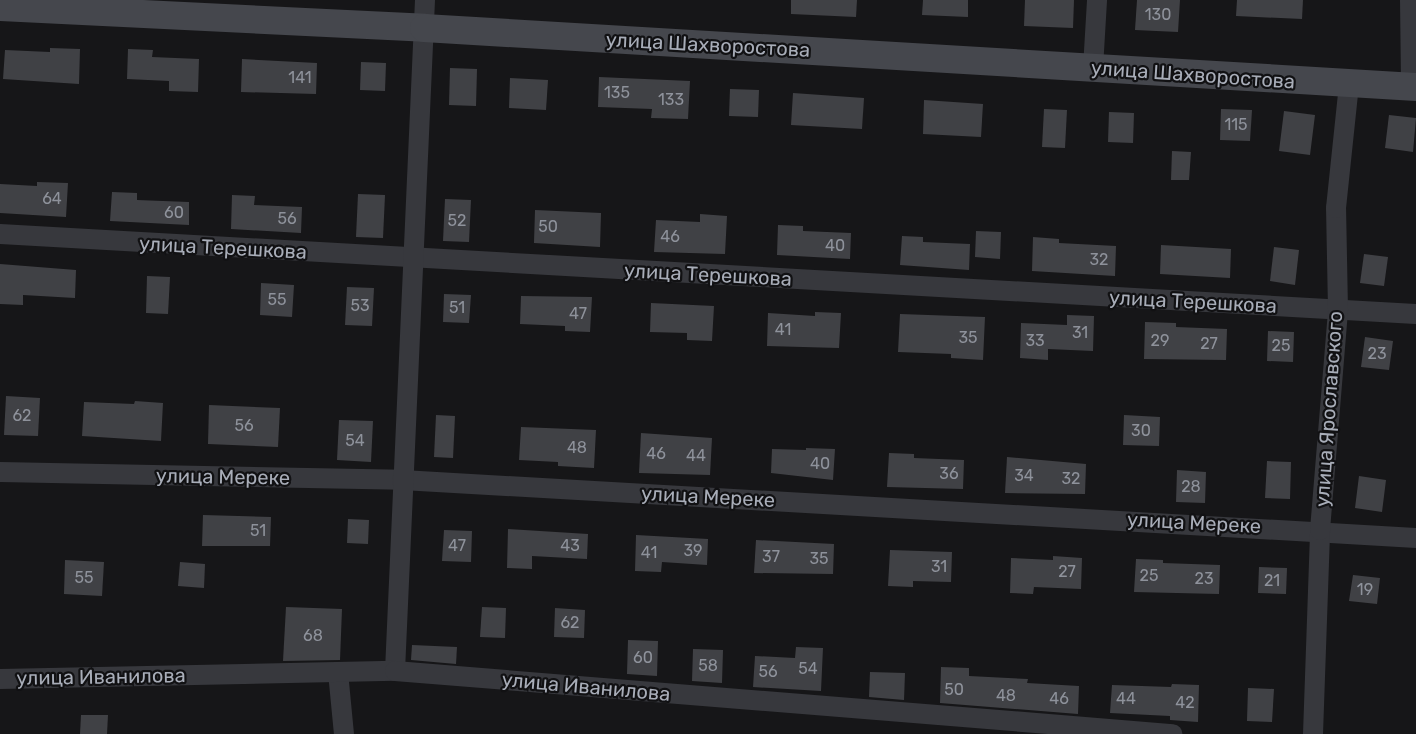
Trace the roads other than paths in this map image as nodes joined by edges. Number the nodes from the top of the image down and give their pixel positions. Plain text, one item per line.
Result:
1 (425, 0) edge
2 (1097, 0) edge
3 (1410, 0) edge
4 (0, 7) edge
5 (424, 28) junction
6 (1093, 68) junction
7 (1348, 84) junction
8 (1414, 87) edge
9 (0, 234) edge
10 (415, 259) junction
11 (1338, 310) junction
12 (1416, 314) edge
13 (0, 472) edge
14 (402, 480) junction
15 (1320, 530) junction
16 (1416, 538) edge
17 (395, 671) junction
18 (338, 672) junction
19 (0, 679) edge
20 (344, 734) edge
21 (1172, 734) edge
22 (1313, 734) edge

1 - 5 street
2 - 6 street
3 - 8 street
4 - 5 street, улица Шахворостова
5 - 6 street, улица Шахворостова
5 - 10 street
6 - 7 street, улица Шахворостова
7 - 8 street, улица Шахворостова
7 - 11 street, улица Ярославского
9 - 10 street, улица Терешкова
10 - 11 street, улица Терешкова
10 - 14 street
11 - 12 street, улица Терешкова
11 - 15 street, улица Ярославского
13 - 14 street, улица Мереке
14 - 15 street, улица Мереке
14 - 17 street
15 - 16 street, улица Мереке
15 - 22 street, улица Ярославского
17 - 18 street, улица Иванилова
17 - 21 street, улица Иванилова
18 - 19 street, улица Иванилова
18 - 20 street

